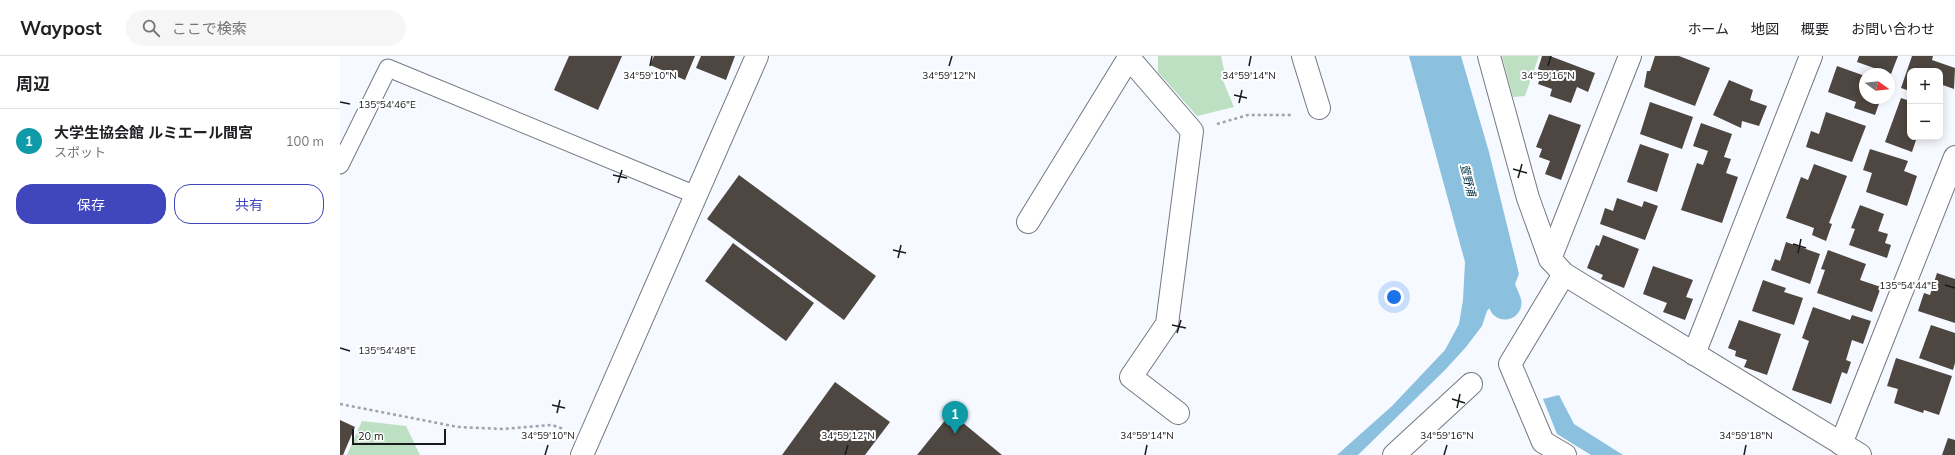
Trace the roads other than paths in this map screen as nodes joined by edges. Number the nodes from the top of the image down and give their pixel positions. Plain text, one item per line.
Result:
1 (757, 56) edge
2 (1303, 56) edge
3 (1490, 56) edge
4 (1630, 56) edge
5 (1811, 56) edge
6 (1129, 57) edge
7 (1320, 108) road end
8 (1955, 157) edge
9 (340, 165) edge
10 (696, 195) junction
11 (1028, 222) dead end
12 (1557, 267) junction
13 (1694, 354) junction
14 (1471, 384) dead end
15 (1178, 413) dead end
16 (1842, 444) junction
17 (586, 446) edge
18 (1394, 455) edge
19 (1566, 455) edge
20 (1860, 455) edge

1 - 10 street
2 - 7 street
3 - 12 street
4 - 12 street
5 - 13 street
6 - 11 street
6 - 15 street
8 - 16 street
9 - 10 lane
10 - 17 street
12 - 13 street
12 - 19 street
13 - 16 street
14 - 18 street
16 - 20 street

